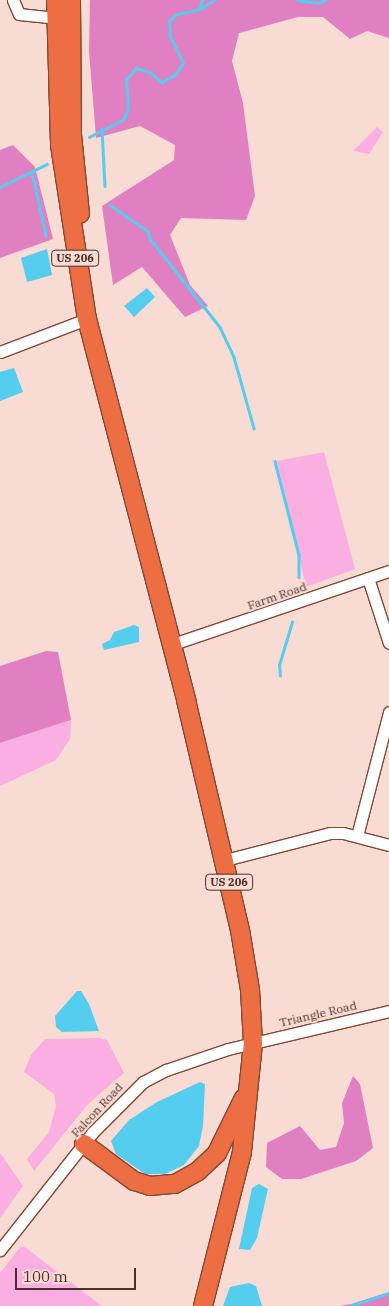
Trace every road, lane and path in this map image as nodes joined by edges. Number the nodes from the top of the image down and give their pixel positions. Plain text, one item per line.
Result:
1 (13, 0) edge
2 (56, 0) edge
3 (71, 0) edge
4 (75, 0) edge
5 (63, 18) junction
6 (87, 319) junction
7 (0, 352) edge
8 (139, 509) junction
9 (389, 571) edge
10 (368, 578) junction
11 (389, 643) edge
12 (173, 644) junction
13 (389, 712) edge
14 (357, 836) junction
15 (389, 845) edge
16 (225, 860) junction
17 (389, 1011) edge
18 (253, 1043) junction
19 (251, 1082) junction
20 (84, 1144) junction
21 (0, 1250) edge
22 (203, 1306) edge

1 - 5 street
2 - 5 highway, US 206
3 - 5 highway, US 206
4 - 5 highway
5 - 6 highway, US 206
5 - 8 highway, US 206
6 - 7 street
6 - 8 highway, US 206
8 - 12 highway, US 206
9 - 10 street, Farm Road
10 - 11 street
10 - 12 street, Farm Road
12 - 16 highway, US 206
13 - 14 street
14 - 15 street
14 - 16 street
16 - 18 highway, US 206
17 - 18 street, Triangle Road
18 - 19 highway, US 206
18 - 20 street, Falcon Road
19 - 20 highway
19 - 22 highway, US 206
20 - 21 street, Falcon Road

